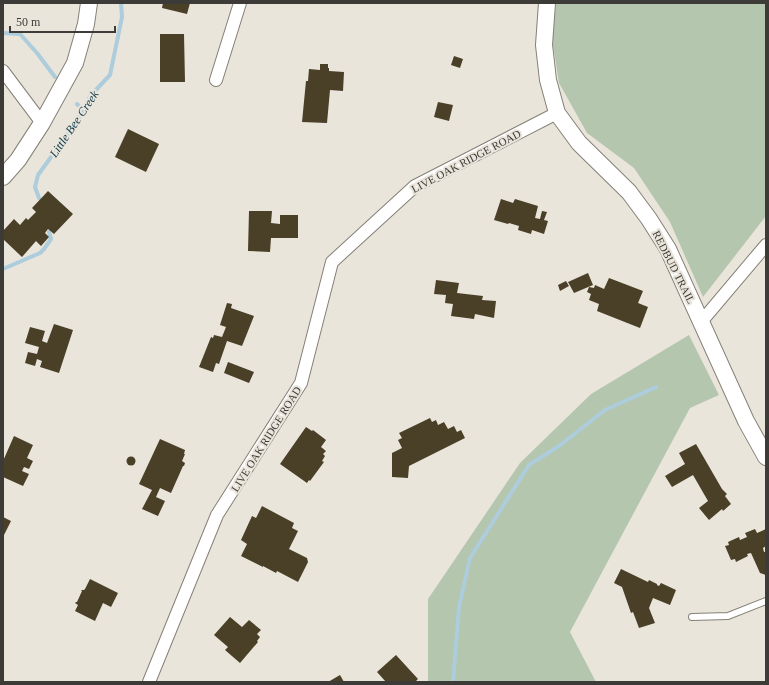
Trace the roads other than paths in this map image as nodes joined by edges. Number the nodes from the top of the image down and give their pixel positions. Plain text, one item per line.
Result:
1 (89, 3) edge
2 (240, 3) edge
3 (547, 3) edge
4 (3, 71) edge
5 (216, 80) dead end
6 (557, 114) junction
7 (42, 123) junction
8 (3, 177) edge
9 (766, 245) edge
10 (701, 322) junction
11 (766, 457) edge
12 (766, 601) edge
13 (692, 617) dead end
14 (149, 682) edge

1 - 7 street
2 - 5 street
3 - 6 street, REDBUD TRAIL
4 - 7 street
6 - 10 street, REDBUD TRAIL
6 - 14 street, LIVE OAK RIDGE ROAD
7 - 8 street
9 - 10 street
10 - 11 street, REDBUD TRAIL
12 - 13 lane

